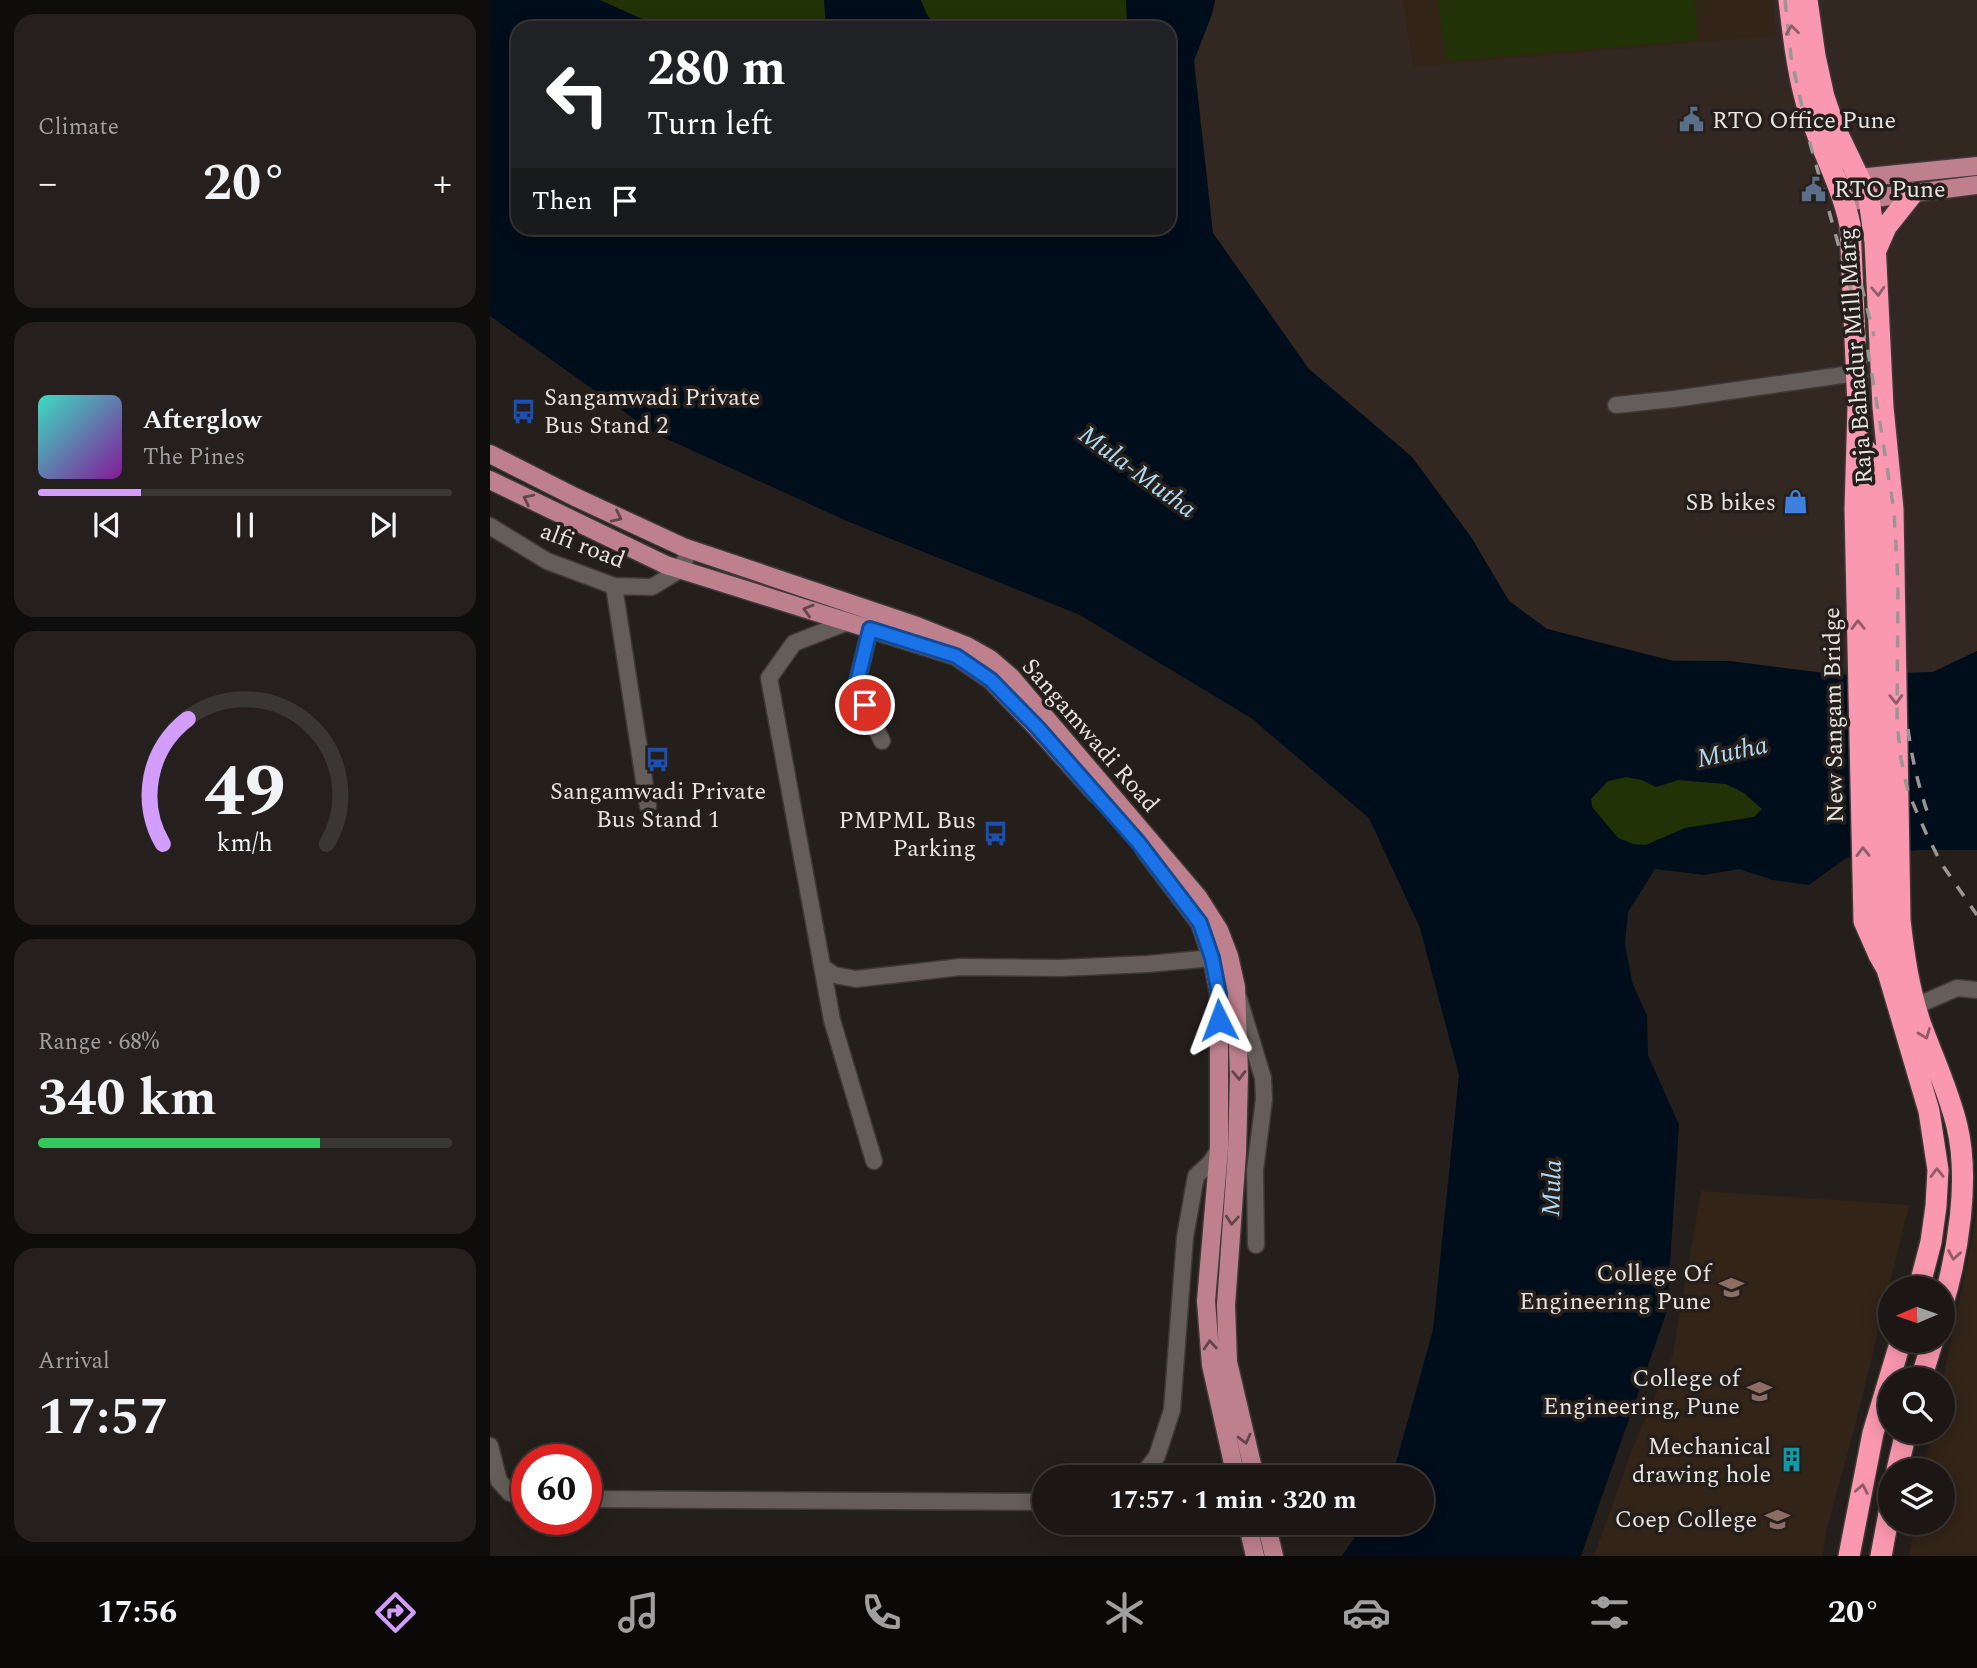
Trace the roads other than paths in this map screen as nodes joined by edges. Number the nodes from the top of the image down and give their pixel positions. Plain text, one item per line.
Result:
1 (1788, 0) edge
2 (1807, 0) edge
3 (1977, 166) edge
4 (1860, 177) junction
5 (1836, 180) junction
6 (1977, 185) edge
7 (1913, 194) junction
8 (1869, 199) junction
9 (1844, 202) junction
10 (1875, 250) junction
11 (1857, 373) junction
12 (1616, 405) dead end
13 (490, 454) edge
14 (1879, 466) junction
15 (490, 480) edge
16 (1875, 509) junction
17 (490, 526) edge
18 (690, 550) junction
19 (680, 570) junction
20 (614, 586) junction
21 (848, 622) junction
22 (870, 629) junction
23 (882, 741) dead end
24 (648, 806) dead end
25 (1882, 920) junction
26 (1221, 957) junction
27 (824, 968) junction
28 (1977, 989) edge
29 (1227, 991) junction
30 (1916, 1006) junction
31 (1219, 1149) junction
32 (873, 1161) dead end
33 (1256, 1245) dead end
34 (1922, 1276) edge
35 (1949, 1276) edge
36 (1897, 1353) edge
37 (490, 1447) edge
38 (1150, 1465) edge
39 (1233, 1465) edge
40 (1252, 1465) edge
41 (511, 1493) edge
42 (602, 1499) edge
43 (1032, 1502) edge
44 (1250, 1535) edge
45 (1269, 1535) edge
46 (1885, 1535) edge
47 (1255, 1556) edge
48 (1274, 1556) edge
49 (1849, 1556) edge
50 (1881, 1556) edge

5 -> 1 highway, Raja Bahadur Mill Marg
2 - 4 highway, Raja Bahadur Mill Marg
3 - 4 main road
4 - 5 main road
4 - 8 highway, Raja Bahadur Mill Marg
5 - 9 highway, Raja Bahadur Mill Marg
6 - 7 main road
7 - 8 main road
7 - 10 highway
8 - 9 main road
8 - 10 highway, Raja Bahadur Mill Marg
9 - 11 highway, Raja Bahadur Mill Marg
10 -> 14 highway, Raja Bahadur Mill Marg
11 - 12 street
11 - 14 highway, Raja Bahadur Mill Marg
11 - 16 highway, Raja Bahadur Mill Marg
13 -> 18 main road, Sangamwadi Road
14 - 16 highway, Raja Bahadur Mill Marg
19 -> 15 main road, Sangamwadi Road
16 - 25 highway
25 -> 16 highway, New Sangam Bridge
17 - 20 street, alfi road
18 - 19 street
18 - 26 main road, Sangamwadi Road
19 - 20 street, alfi road
21 -> 19 main road, Sangamwadi Road
20 - 24 street
21 - 22 main road, Sangamwadi Road
21 - 27 street
22 - 23 street
22 - 26 main road, Sangamwadi Road
25 - 30 highway
34 -> 25 highway
26 - 27 street
26 - 29 main road, Sangamwadi Road
27 - 32 street
28 - 30 street
29 - 31 main road
29 - 33 street
29 -> 40 main road, Sangamwadi Road
30 -> 35 highway
31 - 38 street
39 -> 31 main road
49 -> 36 highway
37 - 41 street
42 - 43 street
44 - 47 main road
45 - 48 main road
46 - 50 highway

